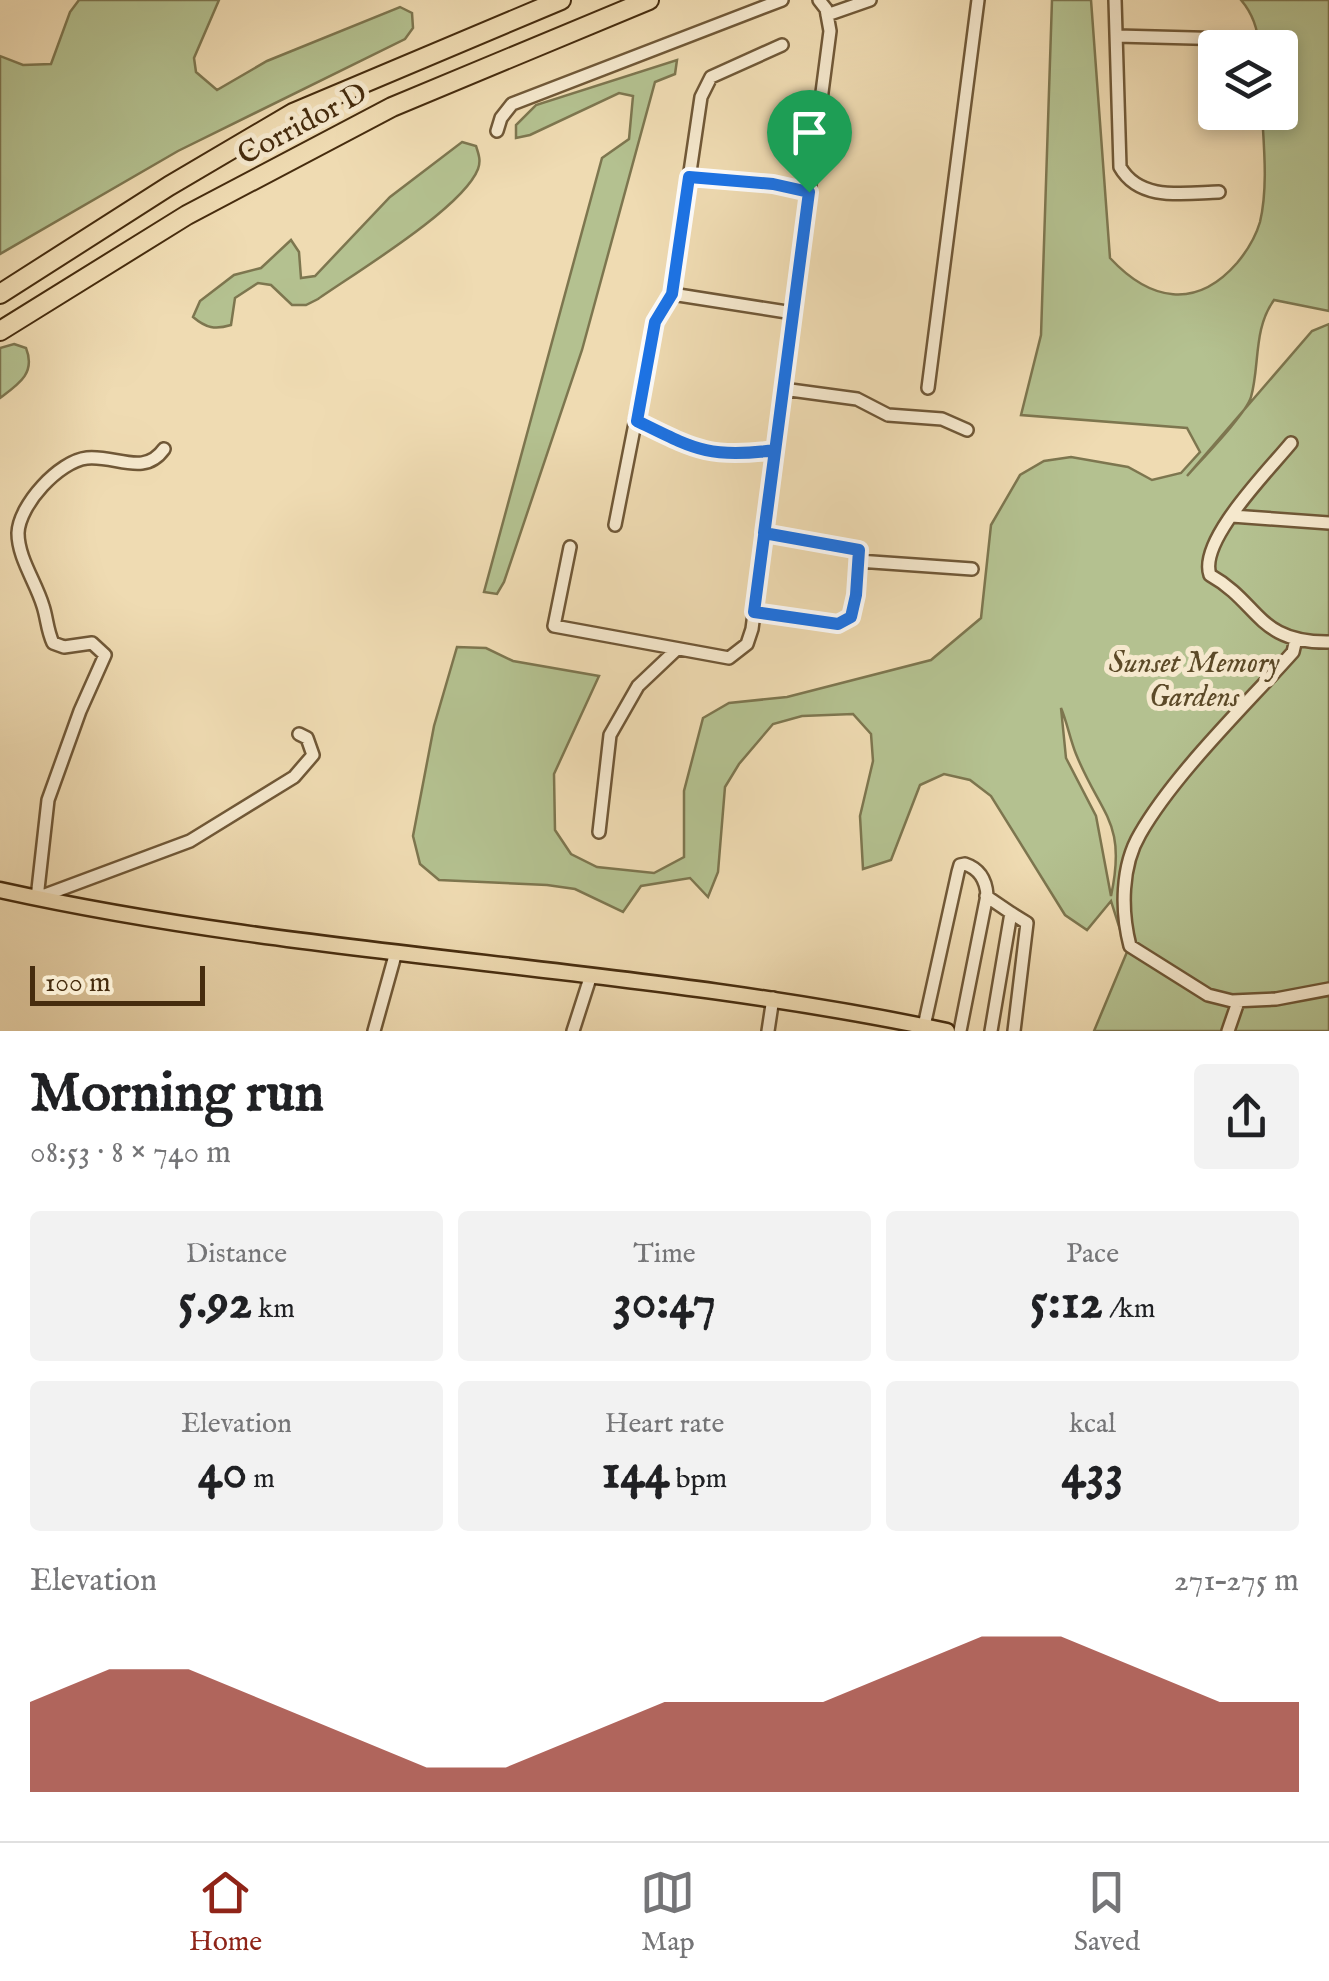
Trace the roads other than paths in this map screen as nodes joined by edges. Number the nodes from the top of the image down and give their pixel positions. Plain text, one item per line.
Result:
1 (562, 0) edge
2 (648, 0) edge
3 (782, 0) edge
4 (820, 0) edge
5 (870, 0) edge
6 (978, 0) edge
7 (1115, 0) edge
8 (827, 15) junction
9 (1117, 36) junction
10 (1198, 38) edge
11 (782, 45) dead end
12 (496, 132) dead end
13 (689, 177) junction
14 (809, 192) junction
15 (1219, 192) dead end
16 (0, 294) edge
17 (672, 294) junction
18 (793, 314) junction
19 (0, 330) edge
20 (928, 388) dead end
21 (783, 389) junction
22 (637, 421) junction
23 (967, 430) dead end
24 (1291, 443) dead end
25 (164, 449) dead end
26 (775, 450) junction
27 (1232, 516) junction
28 (1329, 523) edge
29 (616, 525) dead end
30 (764, 533) junction
31 (570, 547) dead end
32 (858, 561) junction
33 (972, 569) dead end
34 (754, 612) junction
35 (1296, 640) junction
36 (1329, 642) edge
37 (676, 650) junction
38 (299, 734) dead end
39 (599, 832) dead end
40 (0, 890) edge
41 (986, 896) junction
42 (37, 898) junction
43 (1011, 913) junction
44 (396, 952) junction
45 (590, 975) junction
46 (1326, 986) edge
47 (774, 998) junction
48 (1238, 1002) junction
49 (924, 1026) junction
50 (374, 1031) edge
51 (573, 1031) edge
52 (768, 1031) edge
53 (947, 1031) edge
54 (960, 1031) edge
55 (991, 1031) edge
56 (1014, 1031) edge
57 (1228, 1031) edge

1 - 16 highway, Corridor D
2 - 19 highway, Corridor D
3 - 12 street
4 - 8 street
5 - 8 street
6 - 20 street
7 - 9 street
8 - 14 street
9 - 10 street
9 - 15 street
11 - 13 street
13 - 14 street
13 - 17 street
14 - 18 street
17 - 18 street
17 - 22 street
18 - 21 street
21 - 23 street
21 - 26 street
22 - 26 street
22 - 29 street
24 - 27 street
25 - 42 street
26 - 30 street
27 - 28 street
27 - 35 street
30 - 32 street
30 - 34 street
31 - 37 street
32 - 33 street
32 - 34 street
34 - 37 street
35 - 36 street
35 - 48 street
37 - 39 street
38 - 42 street
40 - 42 main road
41 - 43 street
41 - 49 street
41 - 54 street
42 - 44 main road
43 - 55 street
43 - 56 street
44 - 45 main road
44 - 50 street
45 - 47 main road
45 - 51 street
46 - 48 street
47 - 49 main road
47 - 52 street
48 - 57 street
49 - 53 main road

